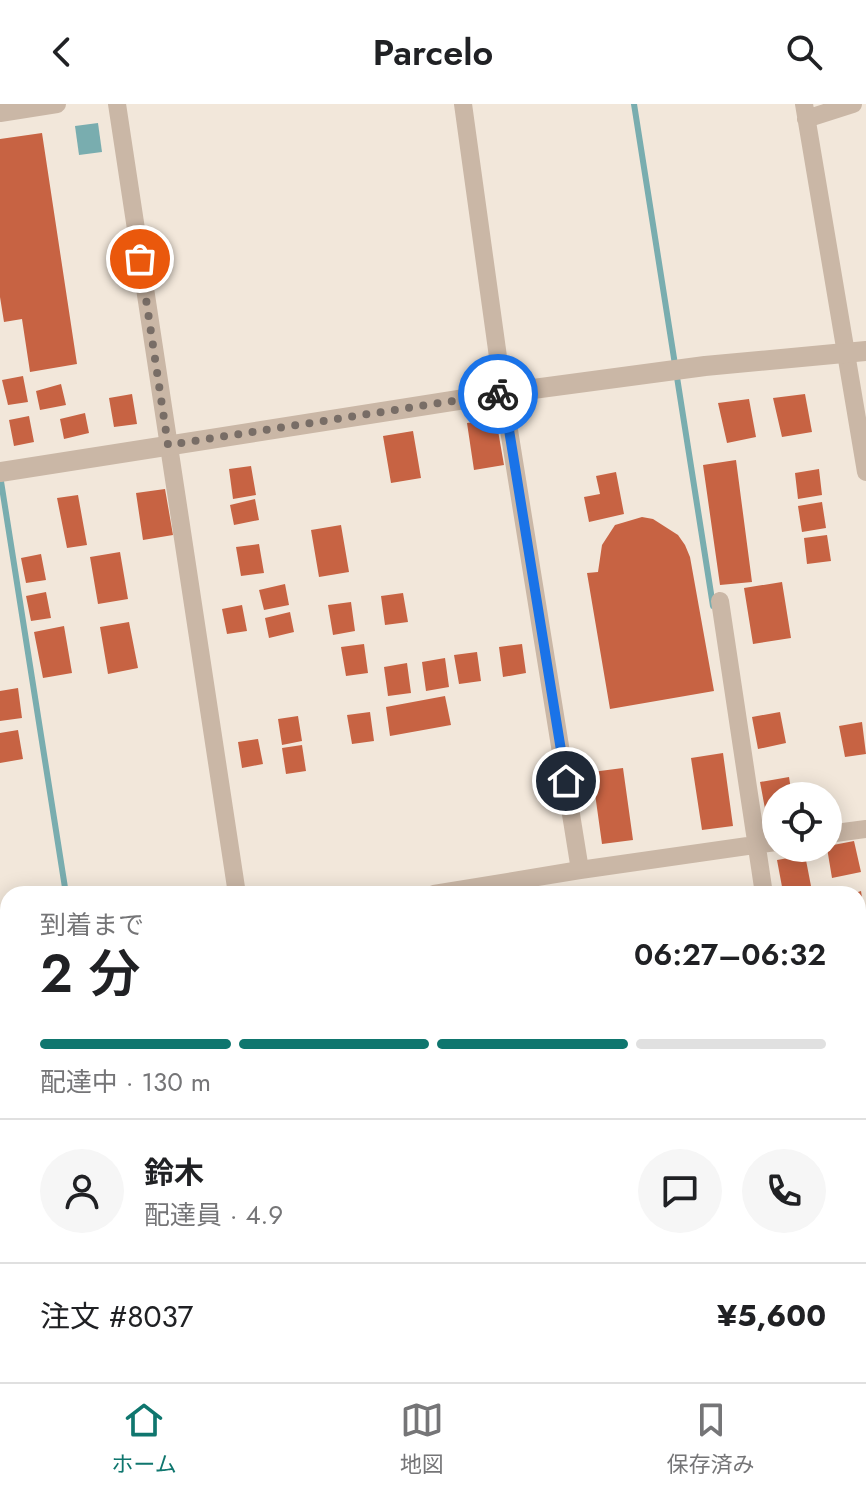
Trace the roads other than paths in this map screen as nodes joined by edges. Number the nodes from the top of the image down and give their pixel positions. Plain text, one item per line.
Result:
1 (57, 104) edge
2 (117, 104) edge
3 (463, 104) edge
4 (853, 104) edge
5 (805, 112) edge
6 (0, 113) edge
7 (857, 352) edge
8 (503, 393) junction
9 (168, 445) junction
10 (866, 467) edge
11 (3, 472) edge
12 (720, 601) dead end
13 (762, 823) edge
14 (866, 829) edge
15 (842, 832) edge
16 (762, 845) edge
17 (765, 862) edge
18 (580, 870) junction
19 (236, 886) edge
20 (483, 886) edge
21 (764, 886) edge

1 - 6 street
2 - 9 street
3 - 8 street
4 - 5 street
5 - 7 street
7 - 8 street
7 - 10 street
8 - 9 street
8 - 18 street
9 - 11 street
9 - 19 street
12 - 13 street
14 - 15 street
16 - 18 street
17 - 21 street
18 - 20 street

